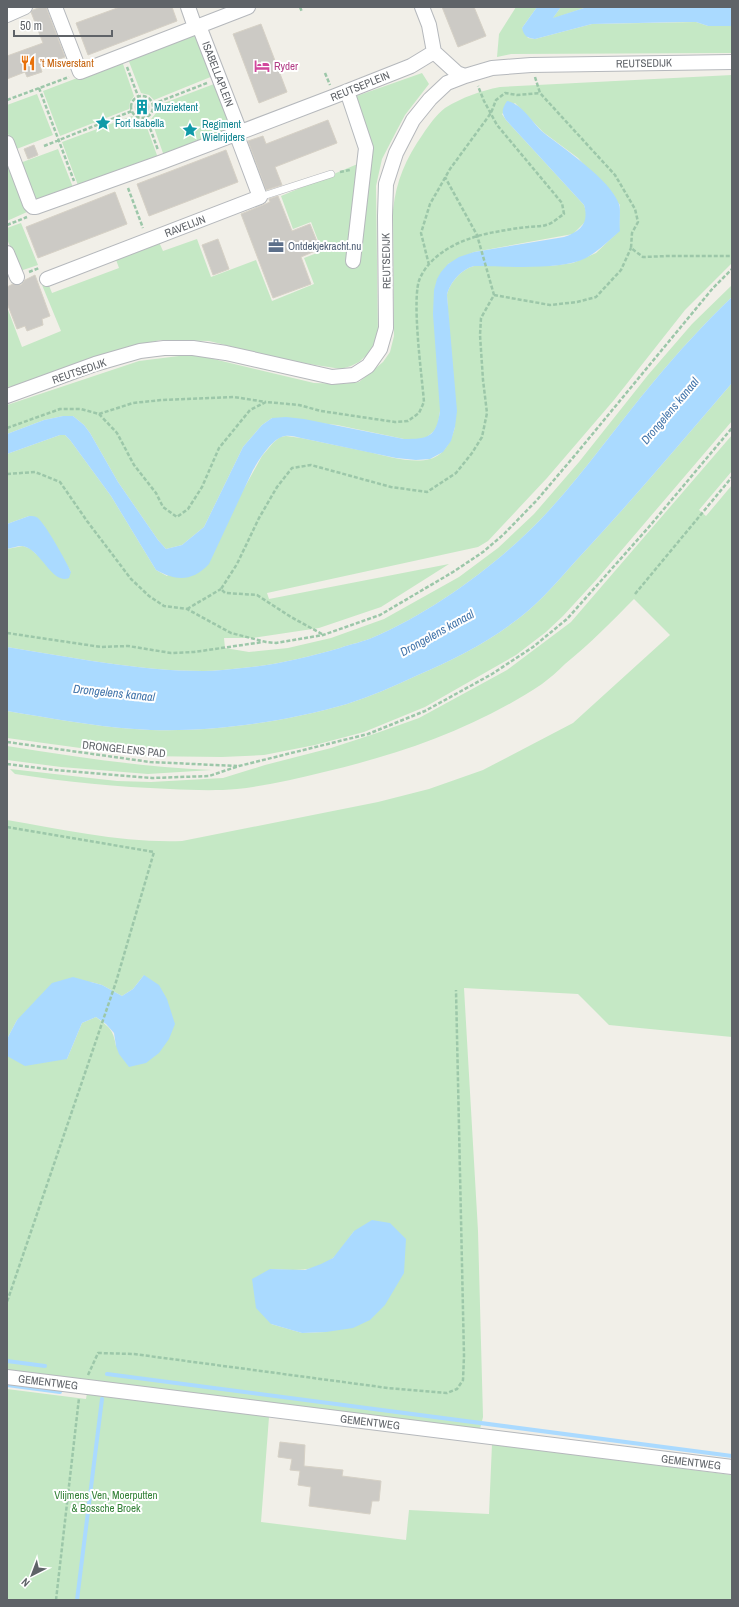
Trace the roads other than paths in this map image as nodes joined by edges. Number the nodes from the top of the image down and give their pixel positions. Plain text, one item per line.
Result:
1 (25, 7) edge
2 (55, 7) edge
3 (188, 7) edge
4 (248, 7) edge
5 (422, 7) edge
6 (7, 15) edge
7 (197, 27) junction
8 (434, 52) junction
9 (732, 62) edge
10 (465, 76) junction
11 (347, 91) junction
12 (238, 133) junction
13 (7, 143) edge
14 (331, 174) road end
15 (260, 197) junction
16 (7, 253) edge
17 (353, 261) dead end
18 (17, 277) dead end
19 (47, 279) dead end
20 (7, 396) edge
21 (7, 1377) edge
22 (732, 1467) edge

1 - 6 street
2 - 7 street
3 - 7 street, ISABELLAPLEIN
4 - 7 street
5 - 8 street
7 - 12 street, ISABELLAPLEIN
8 - 10 street
8 - 11 street, REUTSEPLEIN
9 - 10 street, REUTSEDIJK
10 - 20 street, REUTSEDIJK
11 - 12 street, REUTSEPLEIN
11 - 17 street
12 - 13 street
12 - 15 street
14 - 15 lane
15 - 19 street, RAVELIJN
16 - 18 street
21 - 22 street, GEMENTWEG

